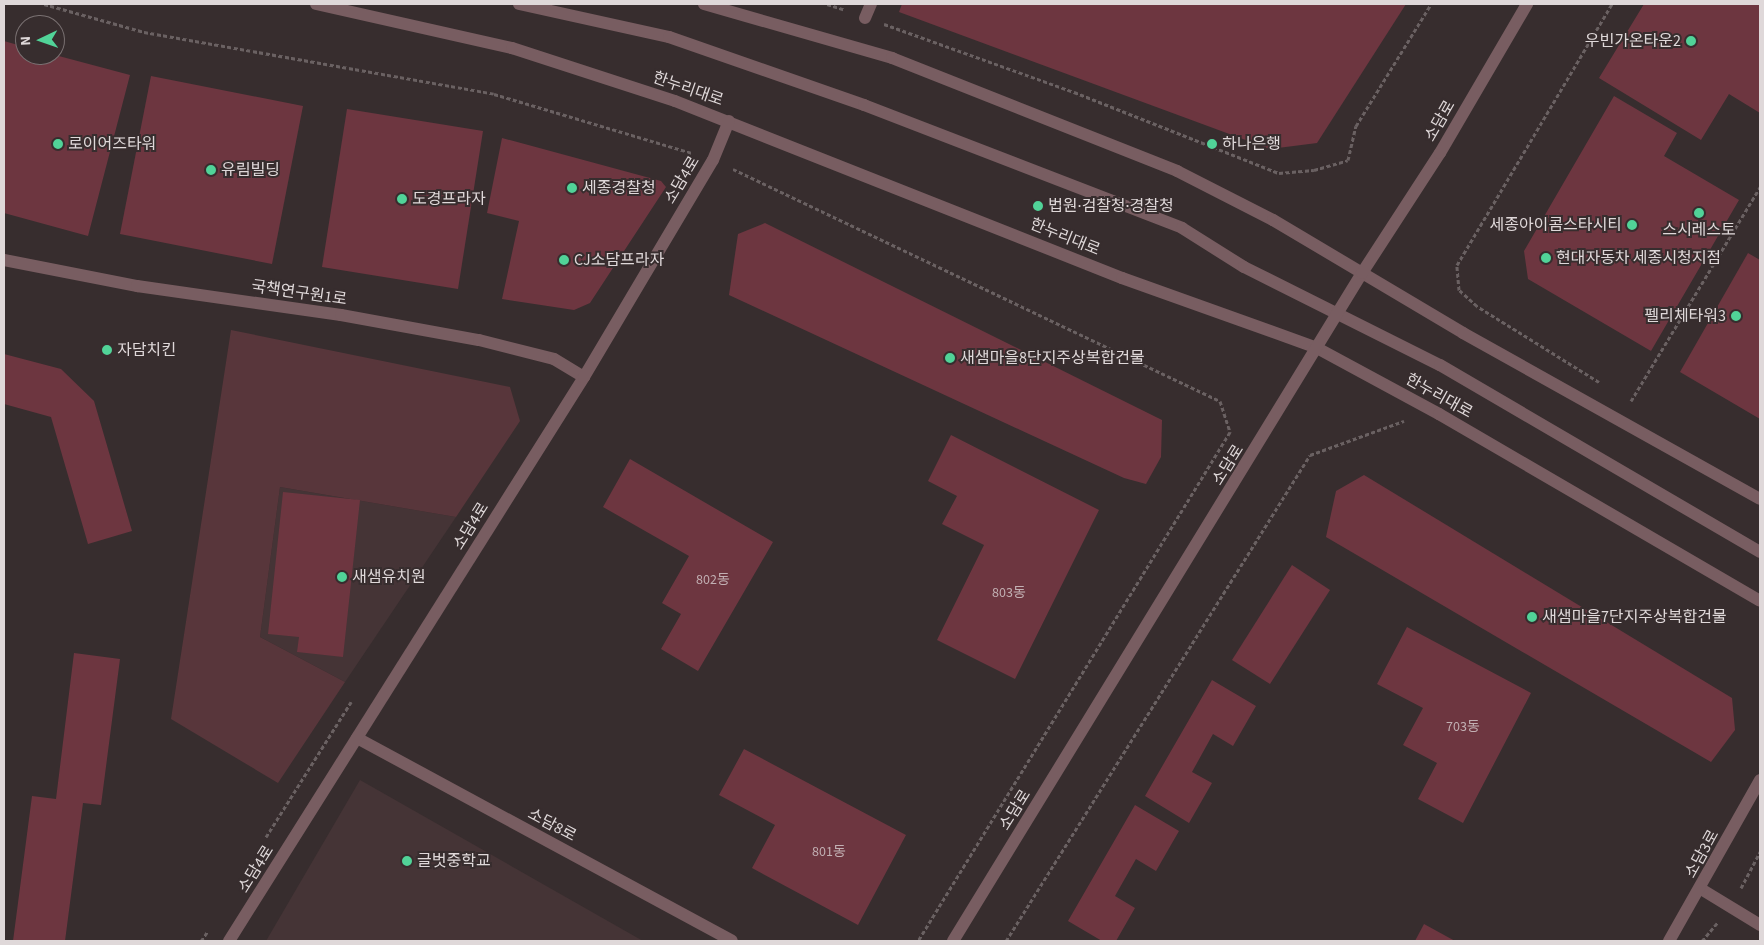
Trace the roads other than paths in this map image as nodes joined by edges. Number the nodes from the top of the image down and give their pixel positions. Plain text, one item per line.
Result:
1 (316, 4) edge
2 (519, 4) edge
3 (704, 4) edge
4 (871, 4) edge
5 (1527, 4) edge
6 (865, 18) road end
7 (728, 121) junction
8 (4, 260) edge
9 (1362, 273) junction
10 (1338, 313) junction
11 (1316, 348) junction
12 (584, 377) junction
13 (1760, 499) edge
14 (1760, 552) edge
15 (1760, 601) edge
16 (357, 738) junction
17 (1760, 780) edge
18 (1701, 889) junction
19 (1760, 925) edge
20 (229, 941) edge
21 (732, 941) edge
22 (953, 941) edge
23 (1669, 941) edge

1 - 7 street, 한누리대로
2 - 10 street
3 - 9 street
4 - 6 street
5 - 9 street, 소담로
7 - 11 street, 한누리대로
7 - 12 street, 소담4로
8 - 12 street, 국책연구원1로
9 - 10 street, 소담로
9 - 13 street
10 - 11 street, 소담로
10 - 14 street
11 - 15 street, 한누리대로
11 - 22 street, 소담로
12 - 16 street, 소담4로
16 - 20 street, 소담4로
16 - 21 street, 소담8로
17 - 18 street, 소담3로
18 - 19 street
18 - 23 street, 소담3로

